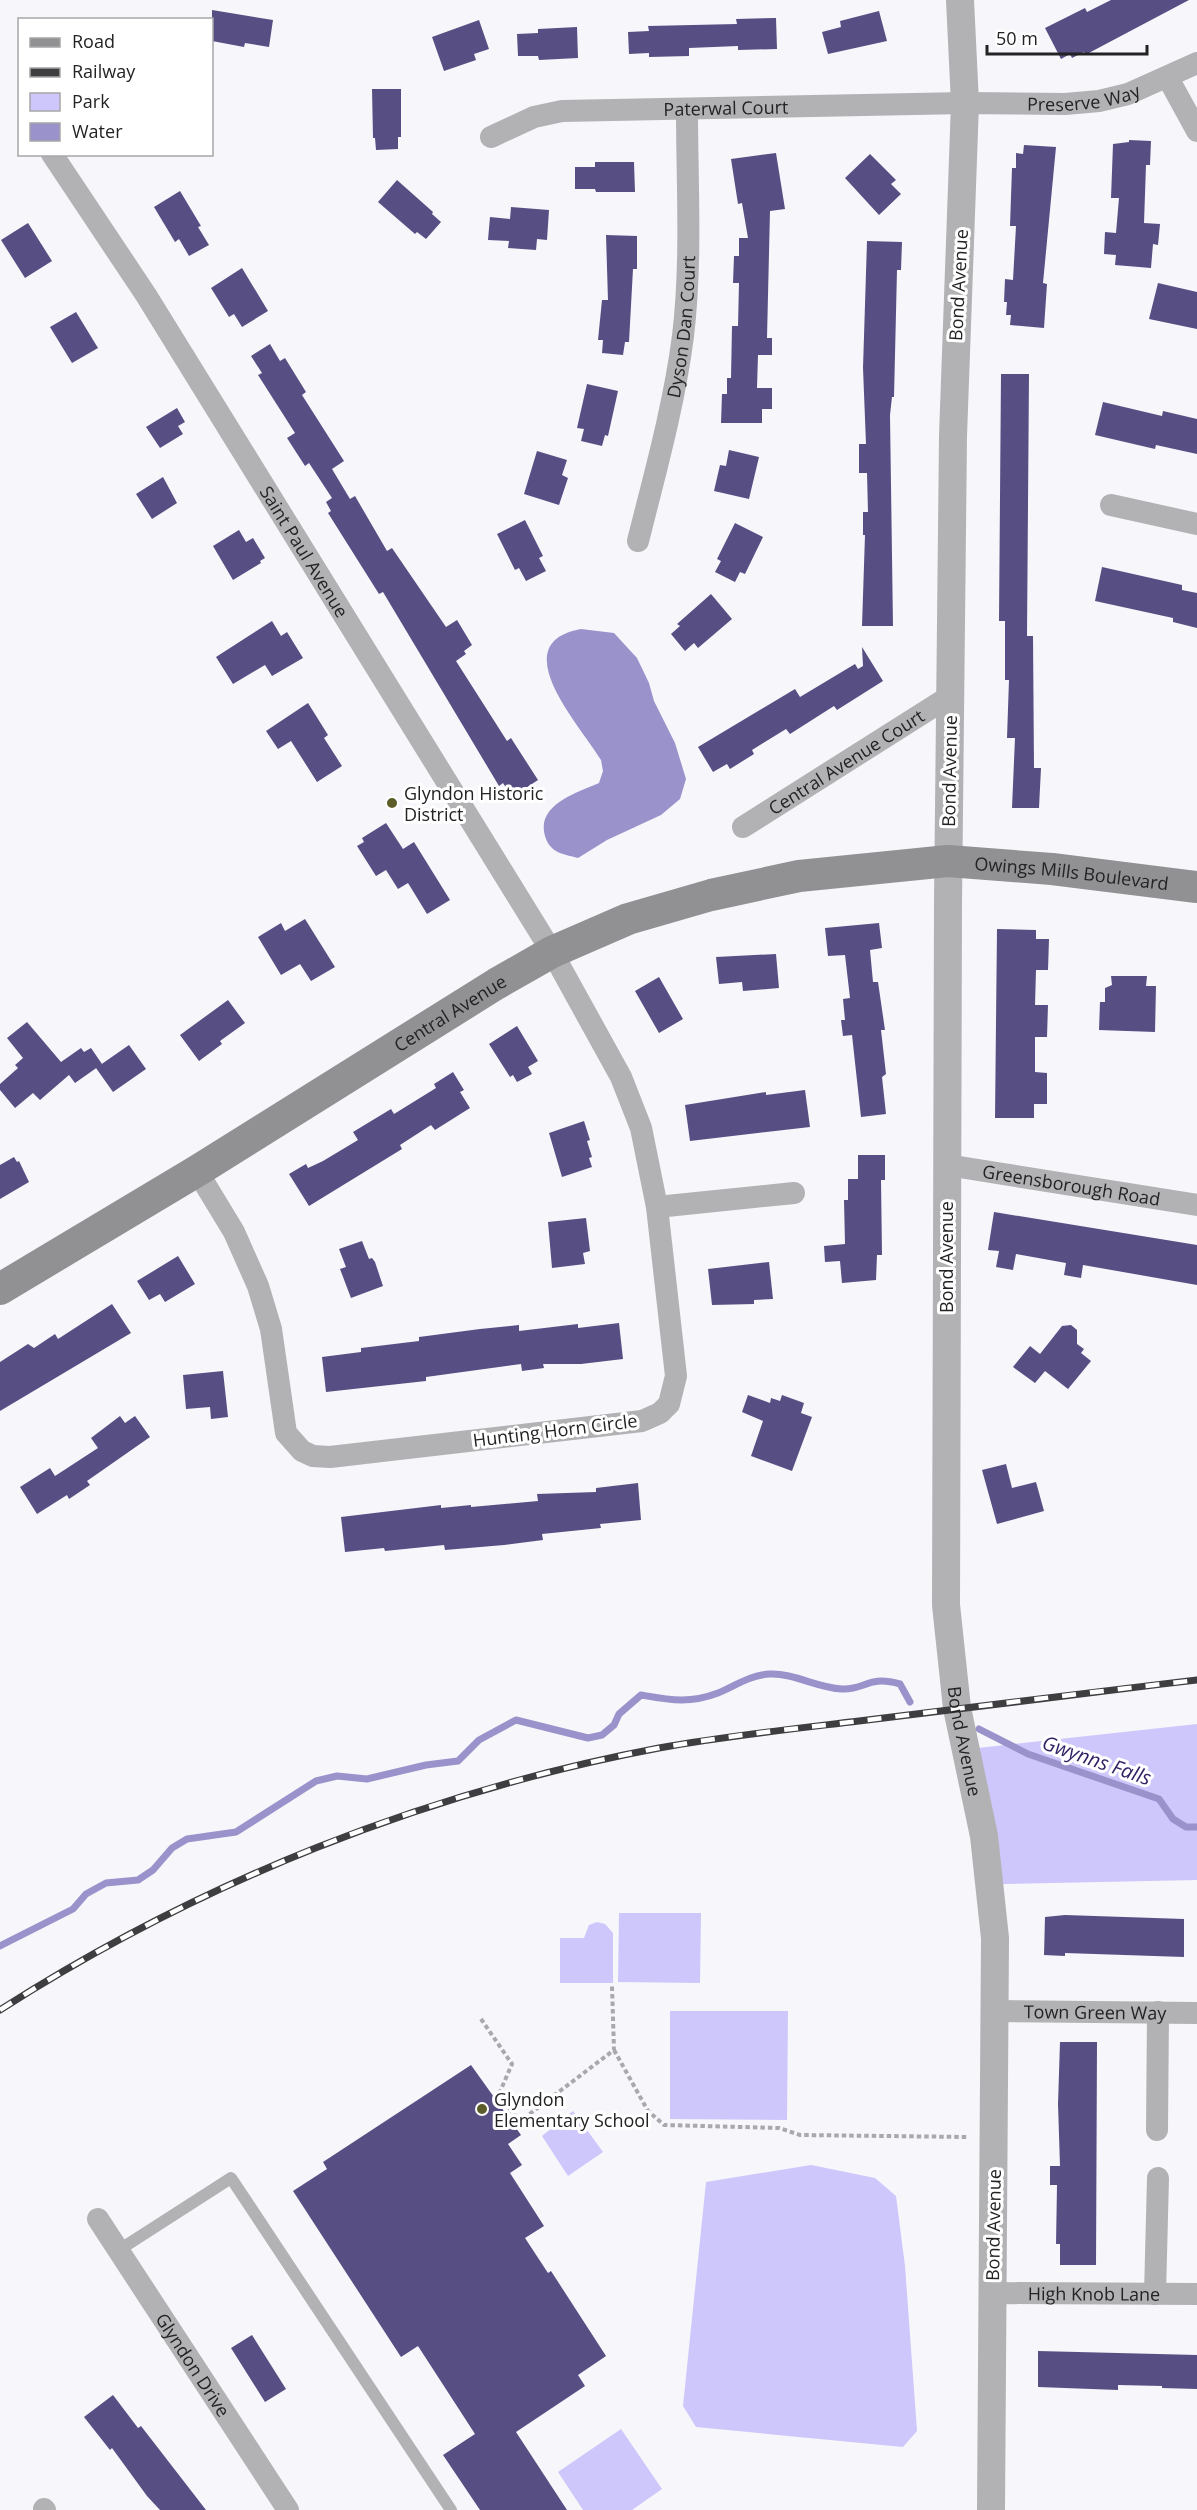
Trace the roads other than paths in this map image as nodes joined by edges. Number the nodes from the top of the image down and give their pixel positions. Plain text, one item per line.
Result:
1 (960, 0) edge
2 (1197, 63) edge
3 (1168, 78) junction
4 (965, 103) junction
5 (687, 109) junction
6 (1197, 131) edge
7 (491, 137) dead end
8 (53, 156) edge
9 (1111, 504) dead end
10 (1197, 524) edge
11 (638, 541) dead end
12 (950, 696) junction
13 (743, 827) dead end
14 (948, 861) junction
15 (1197, 887) edge
16 (552, 952) junction
17 (947, 1165) junction
18 (197, 1171) junction
19 (794, 1193) dead end
20 (1197, 1205) edge
21 (657, 1207) junction
22 (0, 1289) edge
23 (995, 2012) junction
24 (1158, 2012) junction
25 (1197, 2013) edge
26 (1157, 2130) dead end
27 (1158, 2178) dead end
28 (98, 2219) dead end
29 (119, 2250) junction
30 (992, 2293) junction
31 (1155, 2294) junction
32 (1197, 2294) edge
33 (288, 2510) edge
34 (451, 2510) edge
35 (991, 2510) edge

1 - 4 street, Bond Avenue
2 - 3 street, Preserve Way
3 - 4 street, Preserve Way
3 - 6 street
4 - 5 street, Paterwal Court
4 - 12 street, Bond Avenue
5 - 7 street, Paterwal Court
5 - 11 street, Dyson Dan Court
8 - 16 street, Saint Paul Avenue
9 - 10 street
12 - 13 street, Central Avenue Court
12 - 14 street, Bond Avenue
14 - 15 main road, Owings Mills Boulevard
14 - 16 main road, Central Avenue
14 - 17 street, Bond Avenue
16 - 18 main road, Central Avenue
16 - 21 street, Hunting Horn Circle
17 - 20 street, Greensborough Road
17 - 23 street, Bond Avenue
18 - 21 street, Hunting Horn Circle
18 - 22 main road, Central Avenue
19 - 21 street
23 - 24 street, Town Green Way
23 - 30 street, Bond Avenue
24 - 25 street, Town Green Way
24 - 26 street
27 - 31 street
28 - 29 street, Glyndon Drive
29 - 33 street, Glyndon Drive
29 - 34 lane
30 - 31 street, High Knob Lane
30 - 35 street, Bond Avenue
31 - 32 street, High Knob Lane

